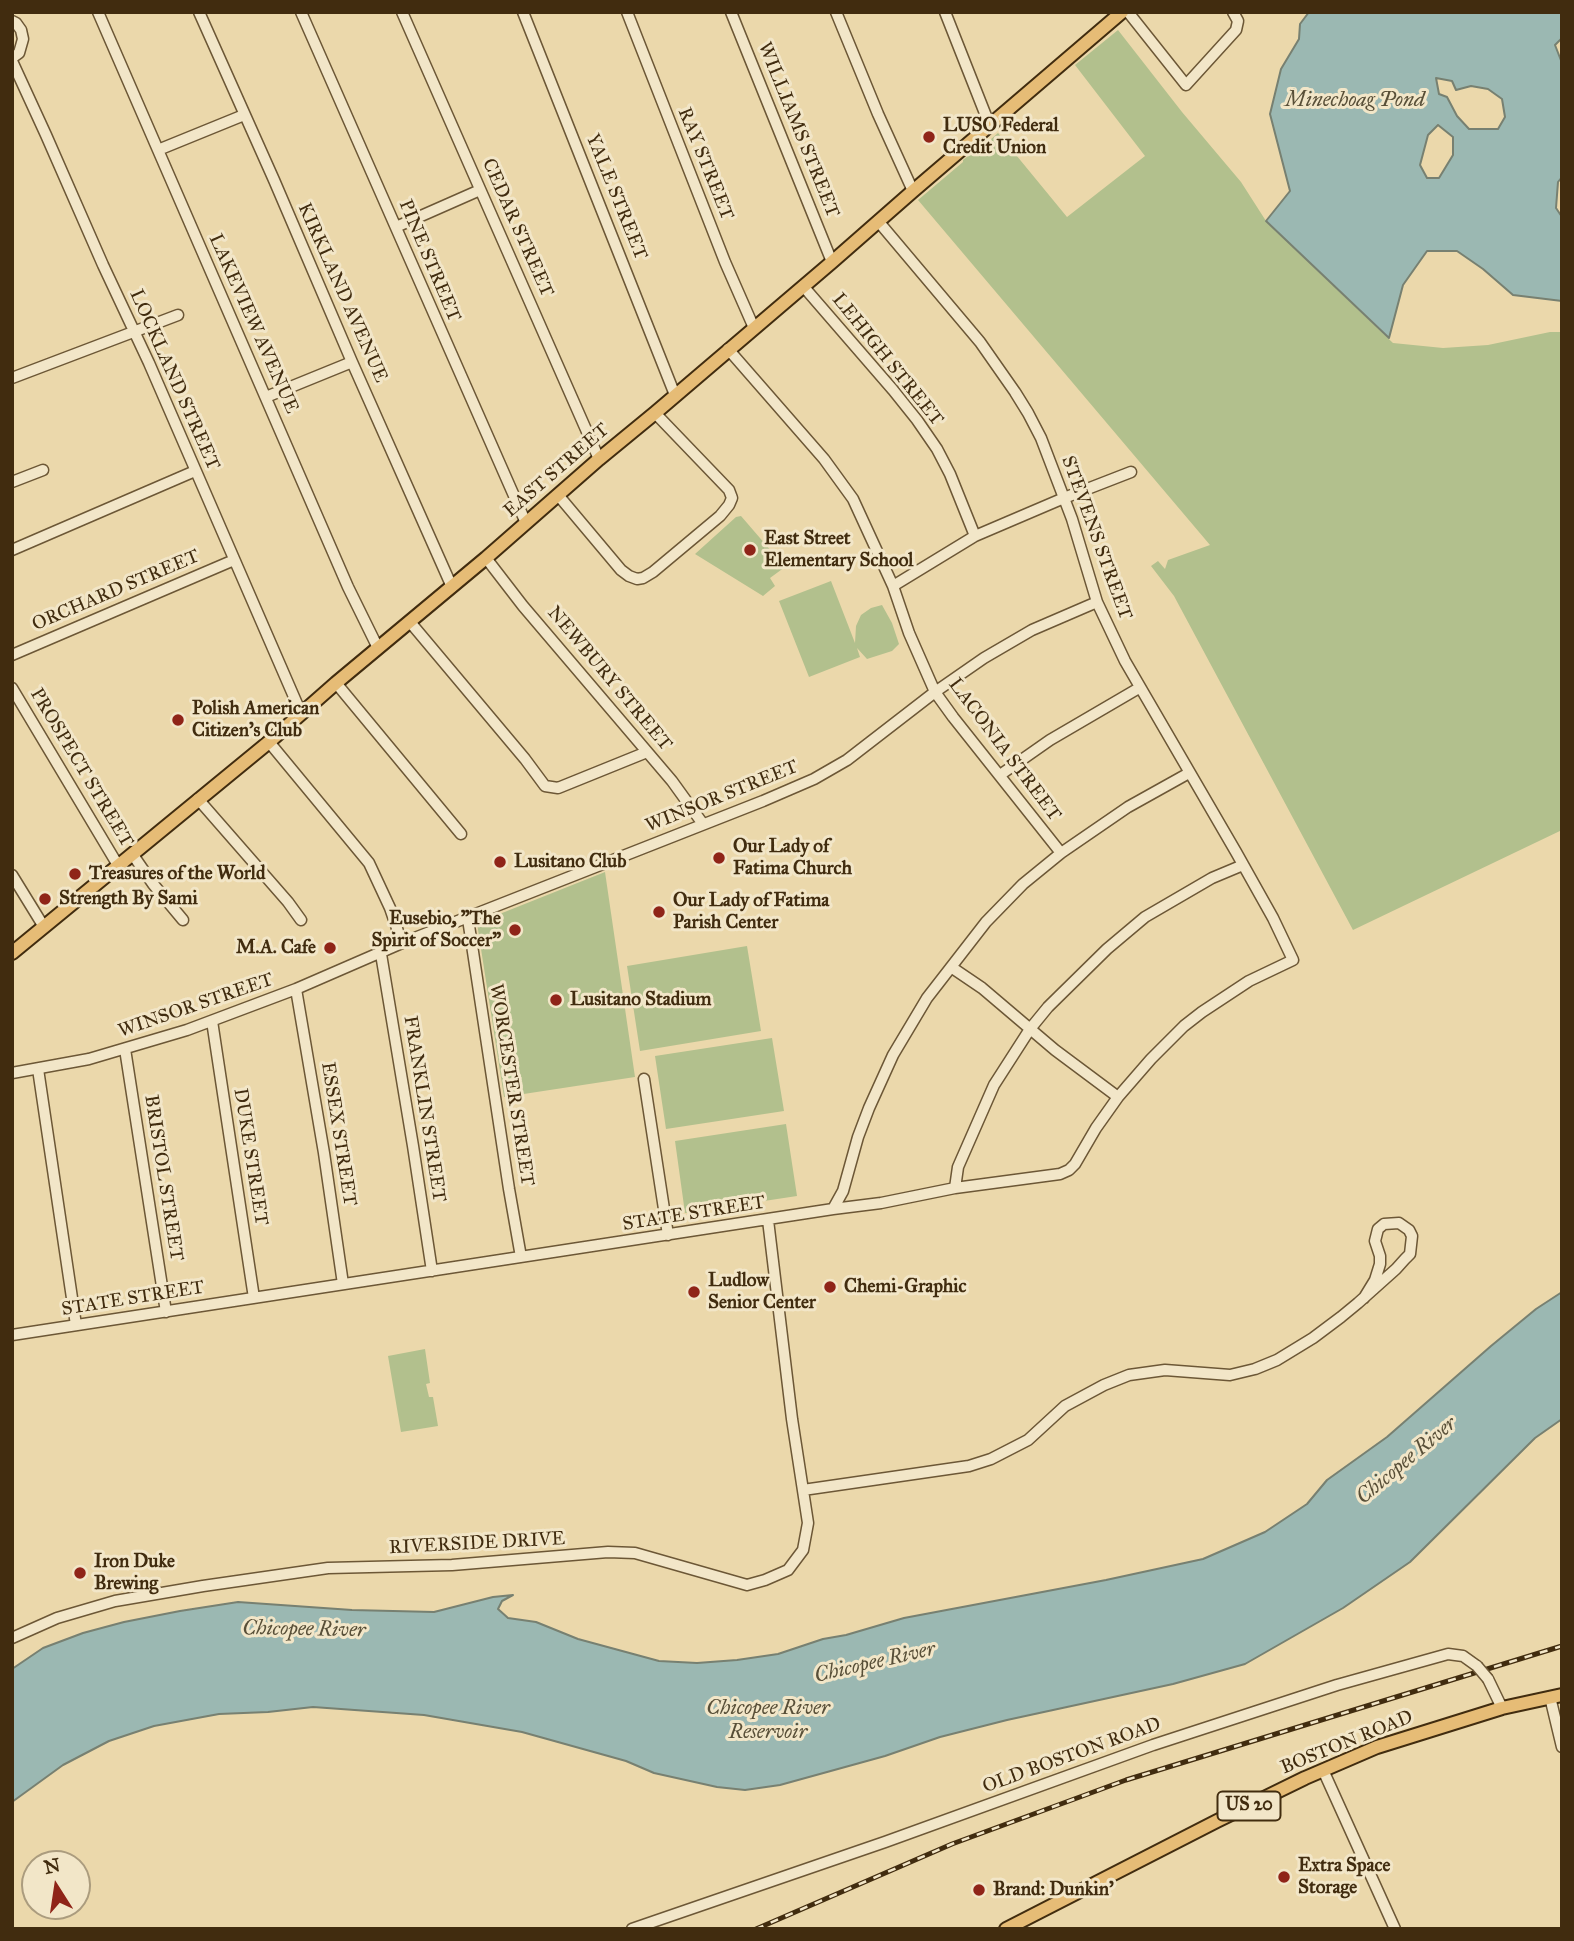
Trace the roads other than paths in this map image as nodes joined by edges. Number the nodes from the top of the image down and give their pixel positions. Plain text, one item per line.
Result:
1 (98, 12) edge
2 (199, 12) edge
3 (301, 12) edge
4 (402, 12) edge
5 (627, 12) edge
6 (731, 12) edge
7 (836, 12) edge
8 (945, 12) edge
9 (1122, 12) edge
10 (1128, 12) edge
11 (1233, 12) edge
12 (526, 13) edge
13 (12, 21) edge
14 (12, 60) edge
15 (244, 115) junction
16 (990, 126) junction
17 (158, 150) junction
18 (480, 190) junction
19 (913, 191) junction
20 (878, 222) junction
21 (396, 228) junction
22 (832, 262) junction
23 (803, 286) junction
24 (178, 315) dead end
25 (754, 328) junction
26 (135, 331) junction
27 (729, 349) junction
28 (352, 362) junction
29 (12, 378) edge
30 (675, 396) junction
31 (266, 397) junction
32 (655, 413) junction
33 (599, 459) junction
34 (43, 470) dead end
35 (195, 471) junction
36 (1131, 472) dead end
37 (12, 482) edge
38 (558, 495) junction
39 (1063, 498) junction
40 (526, 523) junction
41 (975, 536) junction
42 (12, 550) edge
43 (486, 558) junction
44 (234, 560) junction
45 (893, 586) junction
46 (452, 587) junction
47 (1097, 602) junction
48 (410, 622) junction
49 (378, 648) junction
50 (12, 655) edge
51 (336, 683) junction
52 (12, 688) edge
53 (1139, 688) junction
54 (935, 692) junction
55 (302, 713) junction
56 (269, 742) junction
57 (647, 752) junction
58 (1189, 773) junction
59 (1000, 775) junction
60 (198, 799) junction
61 (703, 824) junction
62 (461, 834) dead end
63 (1061, 852) junction
64 (132, 855) junction
65 (1243, 865) junction
66 (119, 867) junction
67 (12, 875) edge
68 (468, 919) junction
69 (183, 920) dead end
70 (301, 920) dead end
71 (44, 927) junction
72 (402, 943) junction
73 (12, 953) edge
74 (381, 954) junction
75 (1293, 960) joint
76 (951, 967) junction
77 (296, 989) junction
78 (212, 1021) junction
79 (1030, 1029) junction
80 (125, 1049) junction
81 (38, 1069) junction
82 (12, 1073) edge
83 (644, 1079) dead end
84 (1118, 1097) junction
85 (955, 1188) junction
86 (833, 1209) junction
87 (768, 1220) junction
88 (668, 1234) junction
89 (521, 1257) junction
90 (432, 1271) junction
91 (343, 1284) junction
92 (254, 1298) junction
93 (1364, 1298) junction
94 (166, 1312) junction
95 (76, 1325) junction
96 (12, 1335) edge
97 (803, 1490) junction
98 (12, 1638) edge
99 (1556, 1696) edge
100 (1502, 1709) junction
101 (1562, 1747) edge
102 (1323, 1770) junction
103 (632, 1929) edge
104 (1006, 1929) edge
105 (1395, 1929) edge

1 - 17 street, LAKEVIEW AVENUE
2 - 15 street, KIRKLAND AVENUE
3 - 21 street, PINE STREET
4 - 18 street, CEDAR STREET
5 - 25 street, RAY STREET
6 - 22 street, WILLIAMS STREET
7 - 19 street
8 - 16 street
9 - 16 main road, EAST STREET
10 - 11 street
12 - 30 street, YALE STREET
13 - 14 street, LOCKLAND STREET
14 - 26 street, LOCKLAND STREET
15 - 17 street
15 - 28 street, KIRKLAND AVENUE
16 - 19 main road, EAST STREET
17 - 31 street, LAKEVIEW AVENUE
18 - 21 street
18 - 33 street, CEDAR STREET
19 - 20 main road, EAST STREET
20 - 22 main road, EAST STREET
20 - 39 street, STEVENS STREET
21 - 40 street, PINE STREET
22 - 23 main road, EAST STREET
23 - 25 main road, EAST STREET
23 - 41 street, LEHIGH STREET
24 - 26 street
25 - 27 main road, EAST STREET
26 - 29 street
26 - 35 street, LOCKLAND STREET
27 - 30 main road, EAST STREET
27 - 45 street, LACONIA STREET
28 - 31 street
28 - 46 street, KIRKLAND AVENUE
30 - 32 main road, EAST STREET
31 - 49 street, LAKEVIEW AVENUE
32 - 33 main road, EAST STREET
32 - 38 street
33 - 38 main road, EAST STREET
34 - 37 street
35 - 42 street
35 - 44 street, LOCKLAND STREET
36 - 39 street
38 - 40 main road, EAST STREET
39 - 41 street
39 - 47 street, STEVENS STREET
40 - 43 main road, EAST STREET
41 - 45 street
43 - 46 main road, EAST STREET
43 - 57 street, NEWBURY STREET
44 - 50 street, ORCHARD STREET
44 - 55 street, LOCKLAND STREET
45 - 54 street, LACONIA STREET
46 - 48 main road, EAST STREET
47 - 53 street, STEVENS STREET
47 - 54 street, WINSOR STREET
48 - 49 main road, EAST STREET
48 - 57 street
49 - 51 main road, EAST STREET
51 - 55 main road, EAST STREET
51 - 62 street
52 - 66 street, PROSPECT STREET
53 - 58 street, STEVENS STREET
53 - 59 street
54 - 59 street, LACONIA STREET
54 - 61 street, WINSOR STREET
55 - 56 main road, EAST STREET
56 - 60 main road, EAST STREET
56 - 72 street
57 - 61 street, NEWBURY STREET
58 - 63 street
58 - 65 street, STEVENS STREET
59 - 63 street, LACONIA STREET
60 - 64 main road, EAST STREET
60 - 70 street
61 - 68 street, WINSOR STREET
63 - 76 street
64 - 66 main road, EAST STREET
64 - 69 street
65 - 75 street, STEVENS STREET
65 - 79 street
66 - 71 main road, EAST STREET
67 - 71 street
68 - 72 street, WINSOR STREET
68 - 89 street, WORCESTER STREET
71 - 73 main road, EAST STREET
72 - 74 street, WINSOR STREET
74 - 77 street, WINSOR STREET
74 - 90 street, FRANKLIN STREET
75 - 84 street, STATE STREET
76 - 79 street
76 - 86 street
77 - 78 street, WINSOR STREET
77 - 91 street, ESSEX STREET
78 - 80 street, WINSOR STREET
78 - 92 street, DUKE STREET
79 - 84 street
79 - 85 street
80 - 81 street, WINSOR STREET
80 - 94 street, BRISTOL STREET
81 - 82 street, WINSOR STREET
81 - 95 street
83 - 88 street
84 - 85 street, STATE STREET
85 - 86 street, STATE STREET
86 - 87 street, STATE STREET
87 - 88 street, STATE STREET
87 - 97 street, RIVERSIDE DRIVE
88 - 89 street, STATE STREET
89 - 90 street, STATE STREET
90 - 91 street, STATE STREET
91 - 92 street, STATE STREET
92 - 94 street, STATE STREET
93 - 93 street
93 - 97 street
94 - 95 street, STATE STREET
95 - 96 street, STATE STREET
97 - 98 street, RIVERSIDE DRIVE
99 - 100 main road, BOSTON ROAD / US 20
99 - 101 street
100 - 102 main road, BOSTON ROAD / US 20
100 - 103 street, OLD BOSTON ROAD, bridge
102 - 104 main road, BOSTON ROAD / US 20
102 - 105 street

